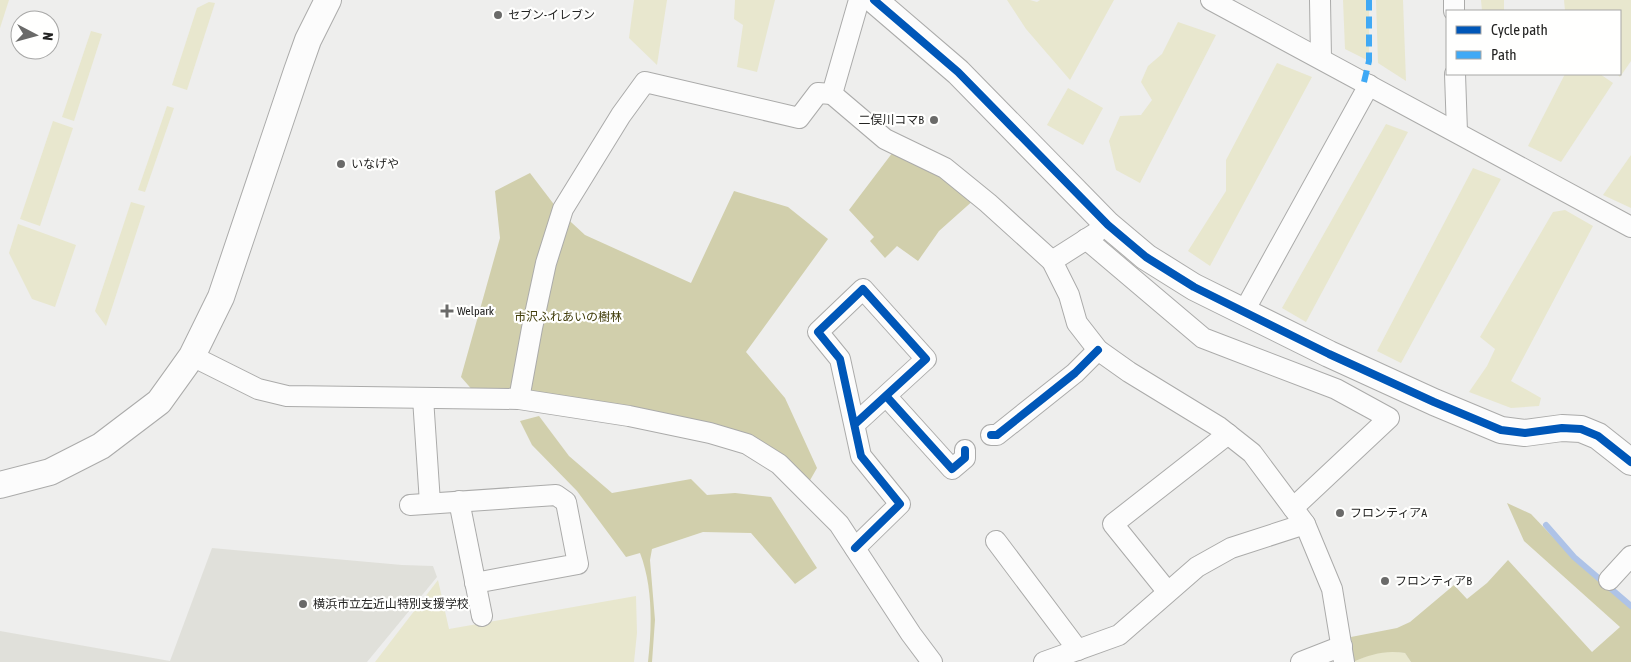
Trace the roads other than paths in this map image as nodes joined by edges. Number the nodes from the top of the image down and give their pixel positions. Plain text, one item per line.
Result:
1 (328, 0) edge
2 (859, 0) edge
3 (874, 0) edge
4 (1211, 0) edge
5 (1320, 0) edge
6 (1321, 58) junction
7 (1455, 75) edge
8 (1369, 85) junction
9 (832, 94) junction
10 (1457, 132) junction
11 (1108, 225) junction
12 (1631, 227) edge
13 (1086, 239) junction
14 (1052, 261) junction
15 (1243, 313) junction
16 (1098, 350) junction
17 (192, 356) junction
18 (887, 397) junction
19 (423, 398) junction
20 (519, 399) junction
21 (855, 424) junction
22 (1228, 434) junction
23 (991, 435) dead end
24 (966, 450) dead end
25 (1631, 462) edge
26 (0, 485) edge
27 (459, 501) junction
28 (430, 503) junction
29 (410, 504) dead end
30 (1293, 508) junction
31 (1305, 524) junction
32 (996, 541) dead end
33 (855, 548) junction
34 (1631, 556) edge
35 (1609, 580) dead end
36 (475, 583) junction
37 (1167, 591) junction
38 (482, 616) dead end
39 (1078, 650) junction
40 (1343, 654) edge
41 (932, 662) edge
42 (1044, 662) edge
43 (1301, 662) edge

1 - 17 street
2 - 9 street
3 - 11 street
4 - 6 street
5 - 6 street
6 - 8 street
7 - 10 street
8 - 10 street
8 - 15 street
9 - 14 street
9 - 20 street
10 - 12 street
11 - 13 street
11 - 15 street
13 - 14 street
13 - 30 street
14 - 16 street
15 - 25 street
16 - 22 street
16 - 23 street
17 - 19 street
17 - 26 street
18 - 21 street
18 - 21 street
18 - 24 street
19 - 20 street
19 - 28 street
20 - 33 street
21 - 33 street
22 - 30 street
22 - 37 street
27 - 28 street
27 - 36 street
27 - 36 street
28 - 29 street
30 - 31 street
31 - 37 street
31 - 40 street
32 - 39 street
33 - 41 street
34 - 35 street
36 - 38 street
37 - 39 street
39 - 42 street
40 - 43 street

